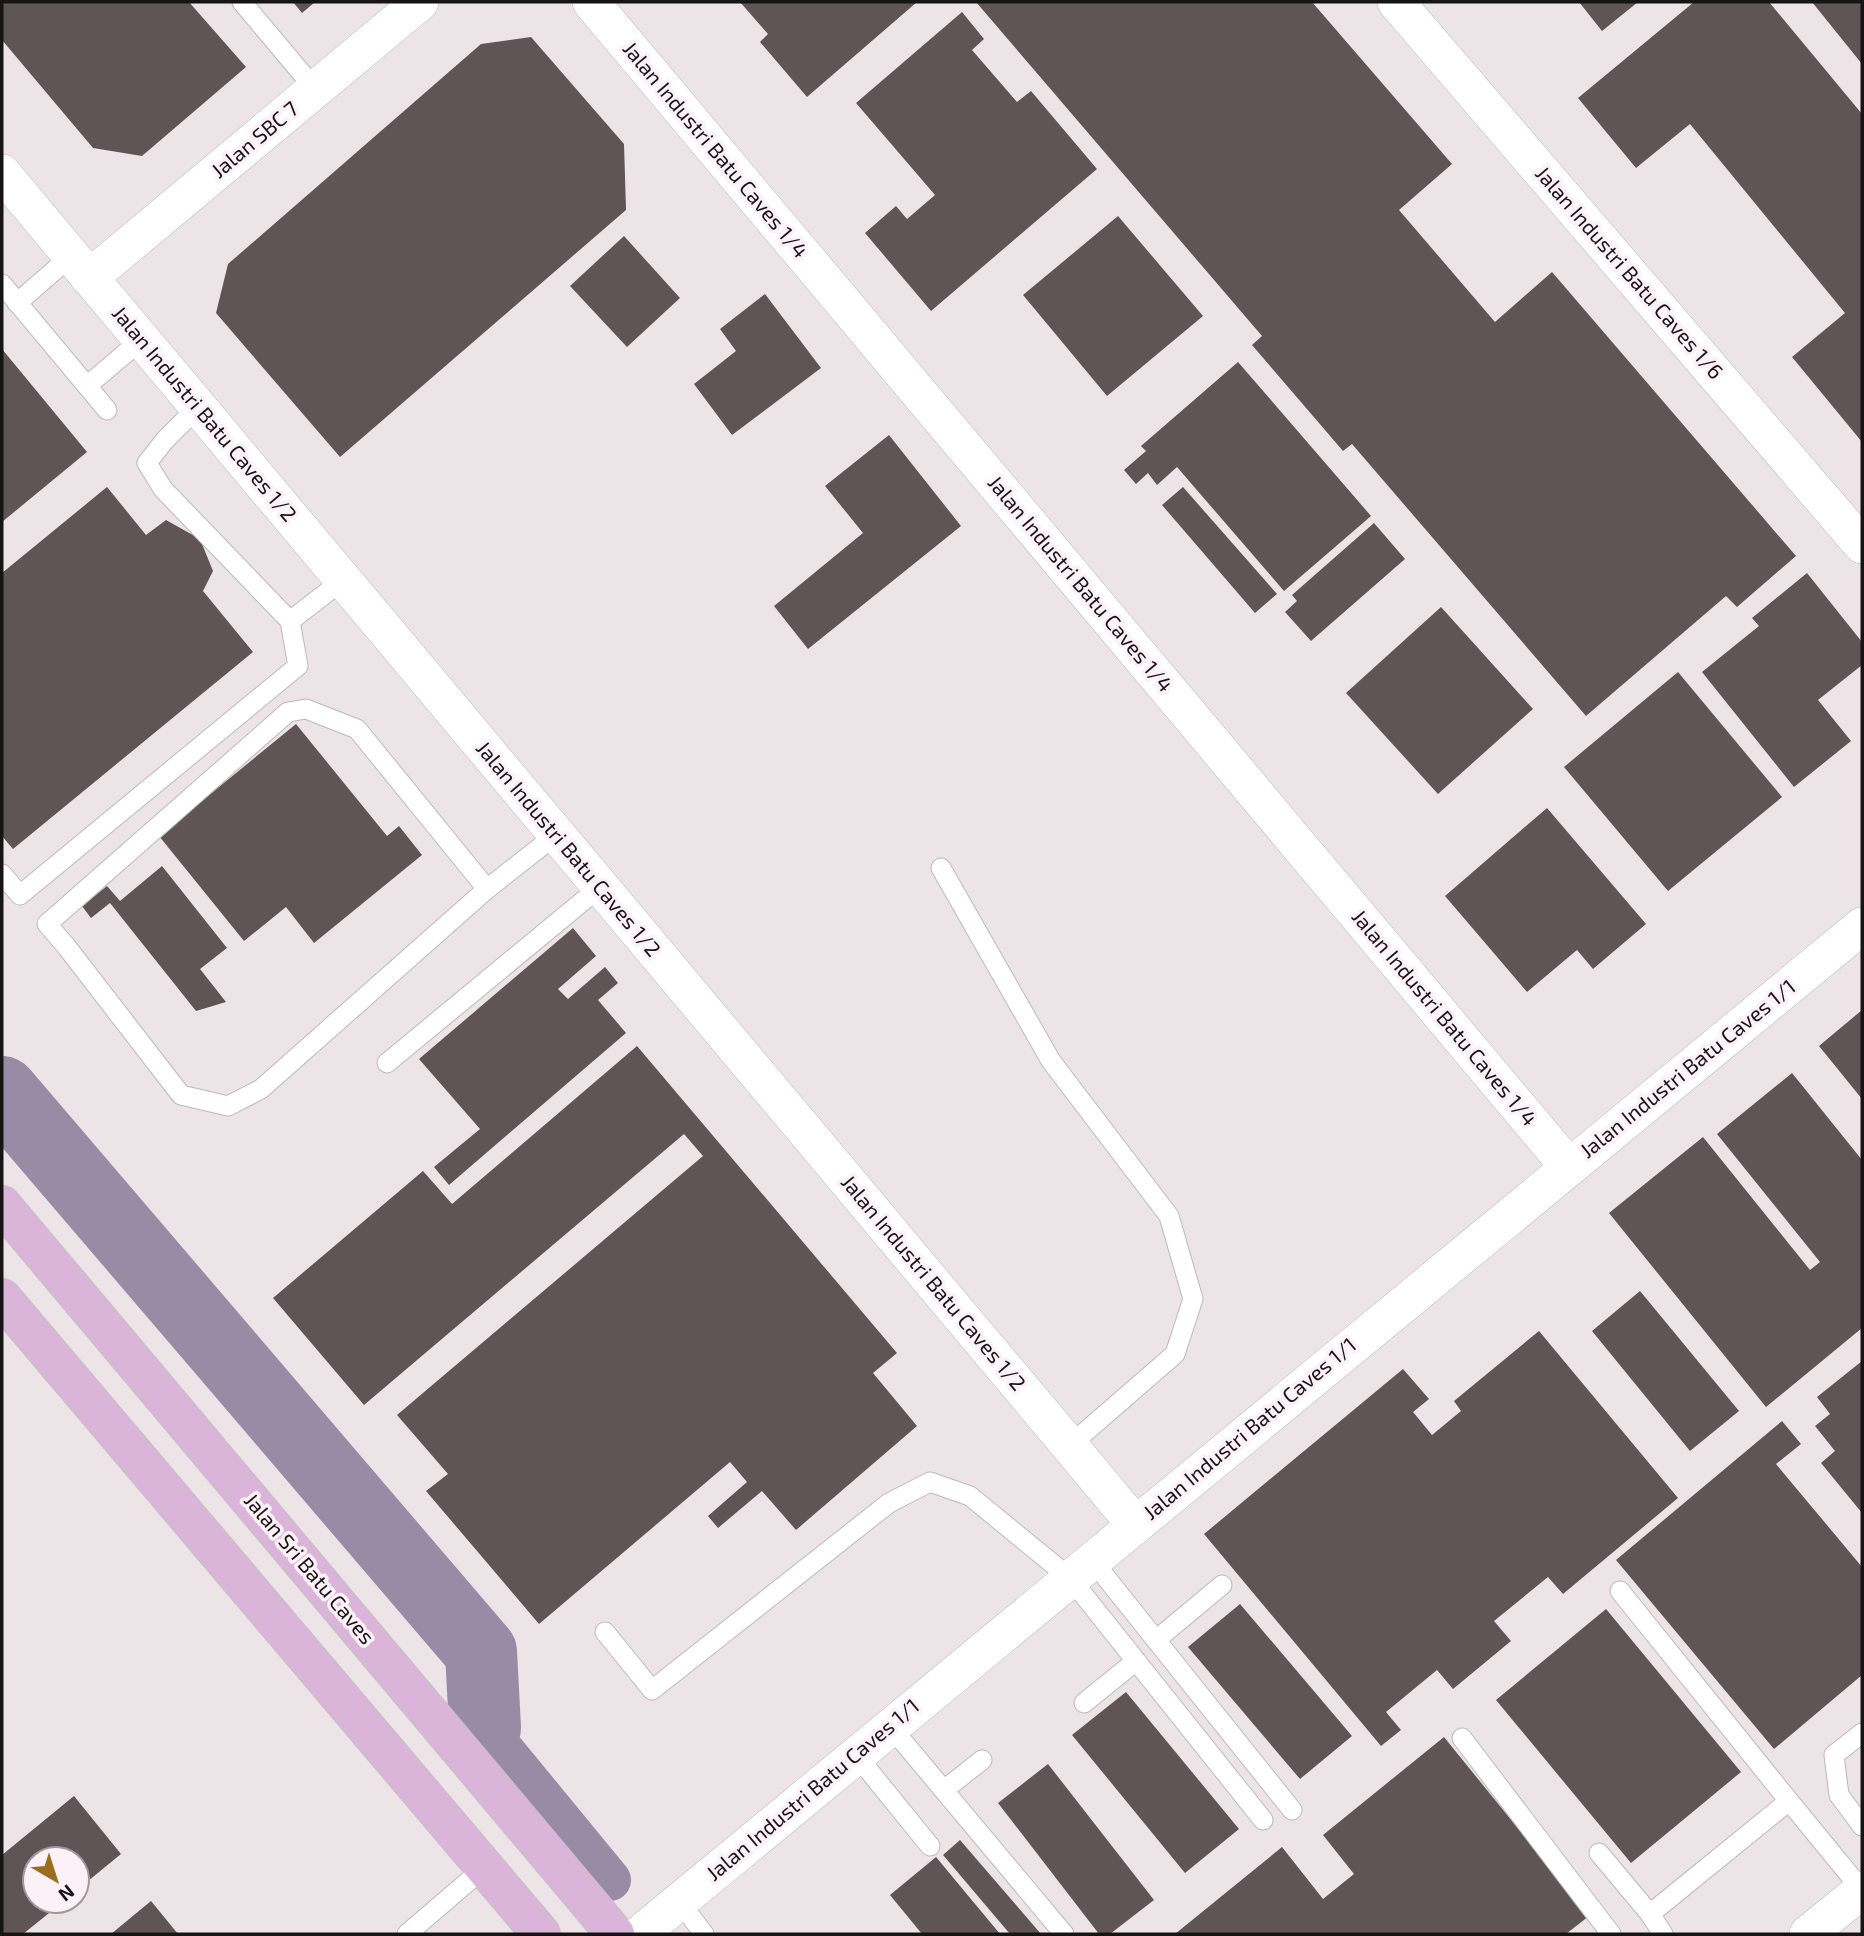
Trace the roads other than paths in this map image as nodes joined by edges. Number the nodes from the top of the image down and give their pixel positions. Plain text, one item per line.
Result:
1 (242, 2) edge
2 (420, 2) edge
3 (591, 2) edge
4 (1396, 2) edge
5 (316, 89) junction
6 (2, 173) edge
7 (80, 267) junction
8 (2, 284) edge
9 (17, 303) junction
10 (141, 340) junction
11 (87, 386) junction
12 (198, 407) junction
13 (107, 410) dead end
14 (1862, 545) edge
15 (343, 580) junction
16 (290, 621) junction
17 (557, 834) junction
18 (941, 868) dead end
19 (2, 874) edge
20 (600, 887) junction
21 (488, 890) junction
22 (1862, 926) edge
23 (387, 1063) dead end
24 (1568, 1166) junction
25 (2, 1205) edge
26 (2, 1298) edge
27 (1069, 1446) junction
28 (1135, 1524) junction
29 (1081, 1569) junction
30 (1222, 1585) dead end
31 (1620, 1591) dead end
32 (605, 1632) dead end
33 (1156, 1640) junction
34 (1136, 1661) junction
35 (1084, 1703) dead end
36 (890, 1726) junction
37 (1862, 1733) edge
38 (1462, 1738) dead end
39 (857, 1756) junction
40 (982, 1760) dead end
41 (943, 1790) junction
42 (1789, 1801) junction
43 (1292, 1810) dead end
44 (1263, 1820) dead end
45 (1862, 1826) edge
46 (930, 1846) dead end
47 (1599, 1853) dead end
48 (485, 1867) junction
49 (1862, 1890) edge
50 (679, 1900) junction
51 (1650, 1914) junction
52 (407, 1934) edge
53 (541, 1934) edge
54 (615, 1934) edge
55 (640, 1934) edge
56 (704, 1934) edge
57 (1064, 1934) edge
58 (1611, 1934) edge
59 (1663, 1934) edge
60 (1808, 1934) edge

1 - 5 lane
2 - 5 street, Jalan SBC 7
3 - 24 street, Jalan Industri Batu Caves 1/4
4 - 14 street, Jalan Industri Batu Caves 1/6
5 - 7 street, Jalan SBC 7
6 - 7 street, Jalan Industri Batu Caves 1/2
7 - 9 lane
7 - 10 street, Jalan Industri Batu Caves 1/2
8 - 9 lane
9 - 11 lane
10 - 11 lane
10 - 12 street, Jalan Industri Batu Caves 1/2
11 - 13 lane
12 - 15 street, Jalan Industri Batu Caves 1/2
12 - 16 lane
15 - 16 lane
15 - 17 street, Jalan Industri Batu Caves 1/2
16 - 19 lane
17 - 20 street, Jalan Industri Batu Caves 1/2
17 - 21 lane
18 - 27 lane
20 - 23 lane
20 - 27 street, Jalan Industri Batu Caves 1/2
21 - 21 lane
22 - 24 street, Jalan Industri Batu Caves 1/1
24 - 28 street, Jalan Industri Batu Caves 1/1
25 - 54 main road, Jalan Sri Batu Caves
26 - 48 main road
27 - 28 street, Jalan Industri Batu Caves 1/2
28 - 29 street, Jalan Industri Batu Caves 1/1
29 - 32 lane
29 - 33 lane
29 - 34 lane
29 - 36 street, Jalan Industri Batu Caves 1/1
30 - 33 lane
31 - 42 lane
33 - 43 lane
34 - 35 lane
34 - 44 lane
36 - 39 street, Jalan Industri Batu Caves 1/1
36 - 41 lane
37 - 45 lane
38 - 58 lane
39 - 46 lane
39 - 50 street, Jalan Industri Batu Caves 1/1
40 - 41 lane
41 - 57 lane
42 - 49 lane
42 - 51 lane
47 - 51 lane
48 - 52 lane
48 - 53 main road
49 - 60 street
50 - 55 street, Jalan Industri Batu Caves 1/1
50 - 56 lane
51 - 59 lane

